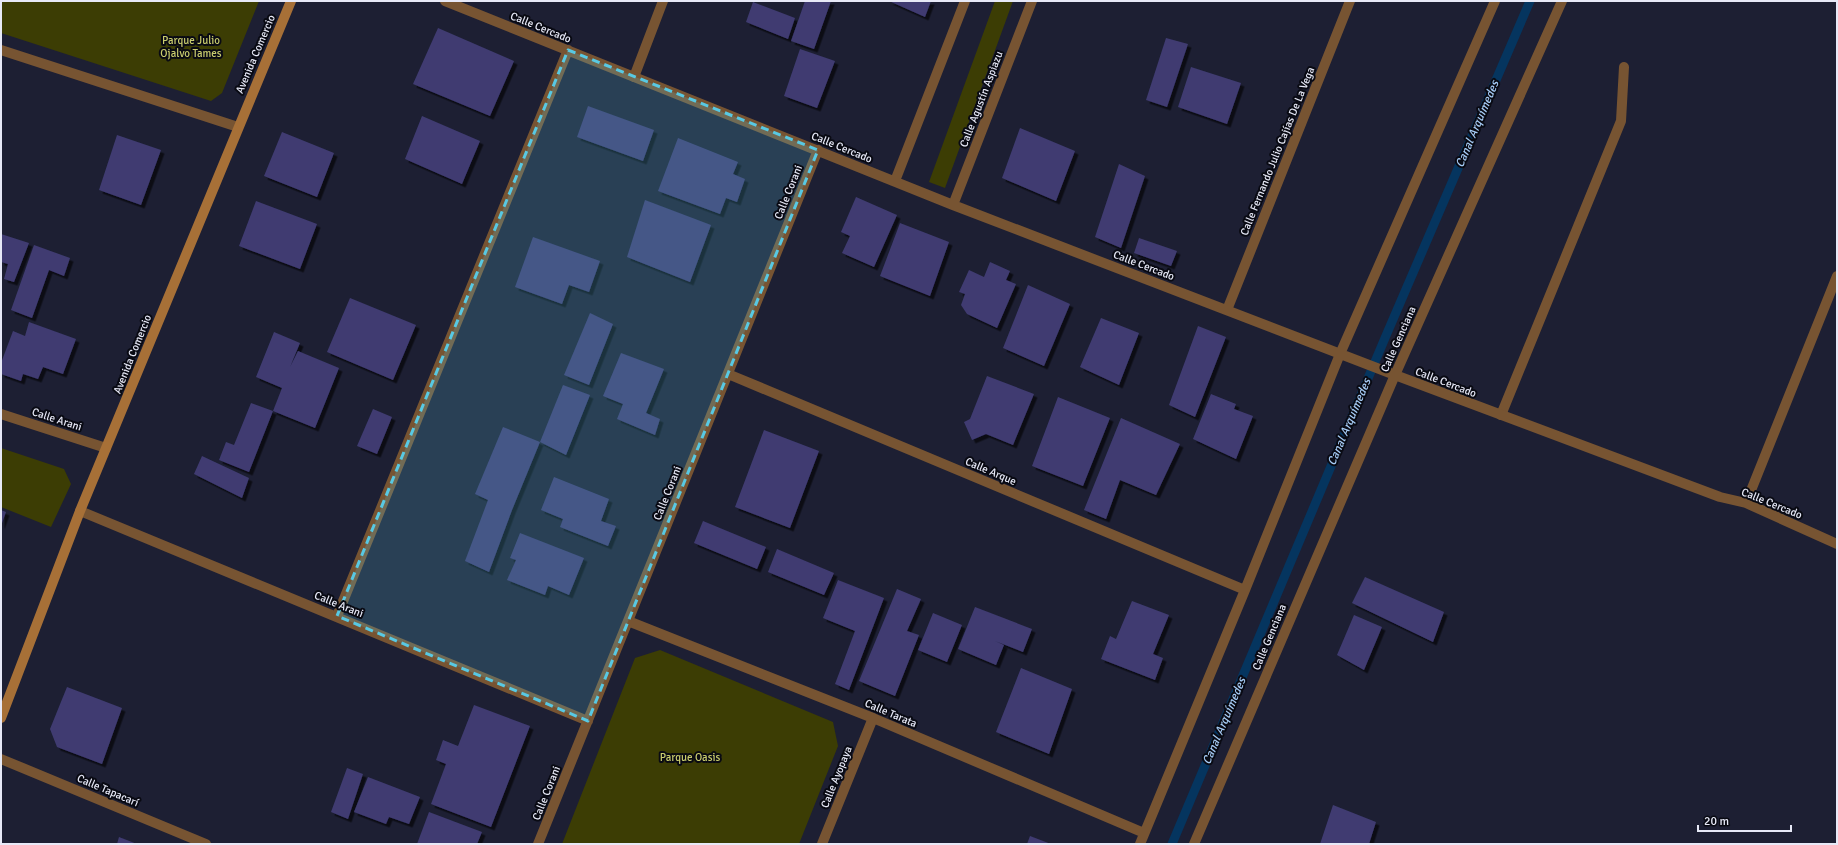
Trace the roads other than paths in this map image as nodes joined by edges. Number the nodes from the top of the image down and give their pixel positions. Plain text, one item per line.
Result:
1 (291, 1) edge
2 (445, 1) edge
3 (663, 1) edge
4 (965, 1) edge
5 (1032, 1) edge
6 (1350, 1) edge
7 (1495, 1) edge
8 (1562, 1) edge
9 (1, 50) edge
10 (568, 50) junction
11 (1624, 67) dead end
12 (634, 77) junction
13 (238, 126) junction
14 (818, 150) junction
15 (895, 181) junction
16 (953, 205) junction
17 (1837, 276) edge
18 (1227, 310) junction
19 (1340, 354) junction
20 (728, 374) junction
21 (1395, 375) junction
22 (1, 414) edge
23 (1501, 415) junction
24 (106, 448) junction
25 (1746, 503) junction
26 (80, 511) junction
27 (1837, 544) edge
28 (1245, 590) junction
29 (337, 616) junction
30 (628, 621) junction
31 (1, 718) edge
32 (873, 718) junction
33 (588, 721) junction
34 (1, 759) edge
35 (1144, 833) junction
36 (206, 844) edge
37 (538, 844) edge
38 (822, 844) edge
39 (1140, 844) edge
40 (1194, 844) edge

1 - 13 street, Avenida Comercio
2 - 10 street, Calle Cercado
3 - 12 street
4 - 15 street
5 - 16 street, Calle Agustín Aspiazu
6 - 18 street, Calle Fernando Julio Cajías De La Vega
7 - 19 street
8 - 21 street, Calle Genciana
9 - 13 street
10 - 12 street, Calle Cercado
10 - 29 street
11 - 23 street
12 - 14 street, Calle Cercado
13 - 24 street, Avenida Comercio
14 - 15 street, Calle Cercado
14 - 20 street, Calle Corani
15 - 16 street, Calle Cercado
16 - 18 street, Calle Cercado
17 - 25 street
18 - 19 street, Calle Cercado
19 - 21 street, Calle Cercado
19 - 28 street
20 - 28 street, Calle Arque
20 - 30 street, Calle Corani
21 - 23 street, Calle Cercado
21 - 40 street, Calle Genciana
22 - 24 street, Calle Arani
23 - 25 street, Calle Cercado
24 - 26 street, Avenida Comercio
25 - 27 street, Calle Cercado
26 - 29 street, Calle Arani
26 - 31 street, Avenida Comercio
28 - 35 street
29 - 33 street, Calle Arani
30 - 32 street, Calle Tarata
30 - 33 street, Calle Corani
32 - 35 street, Calle Tarata
32 - 38 street, Calle Ayopaya
33 - 37 street, Calle Corani
34 - 36 street, Calle Tapacarí
35 - 39 street

